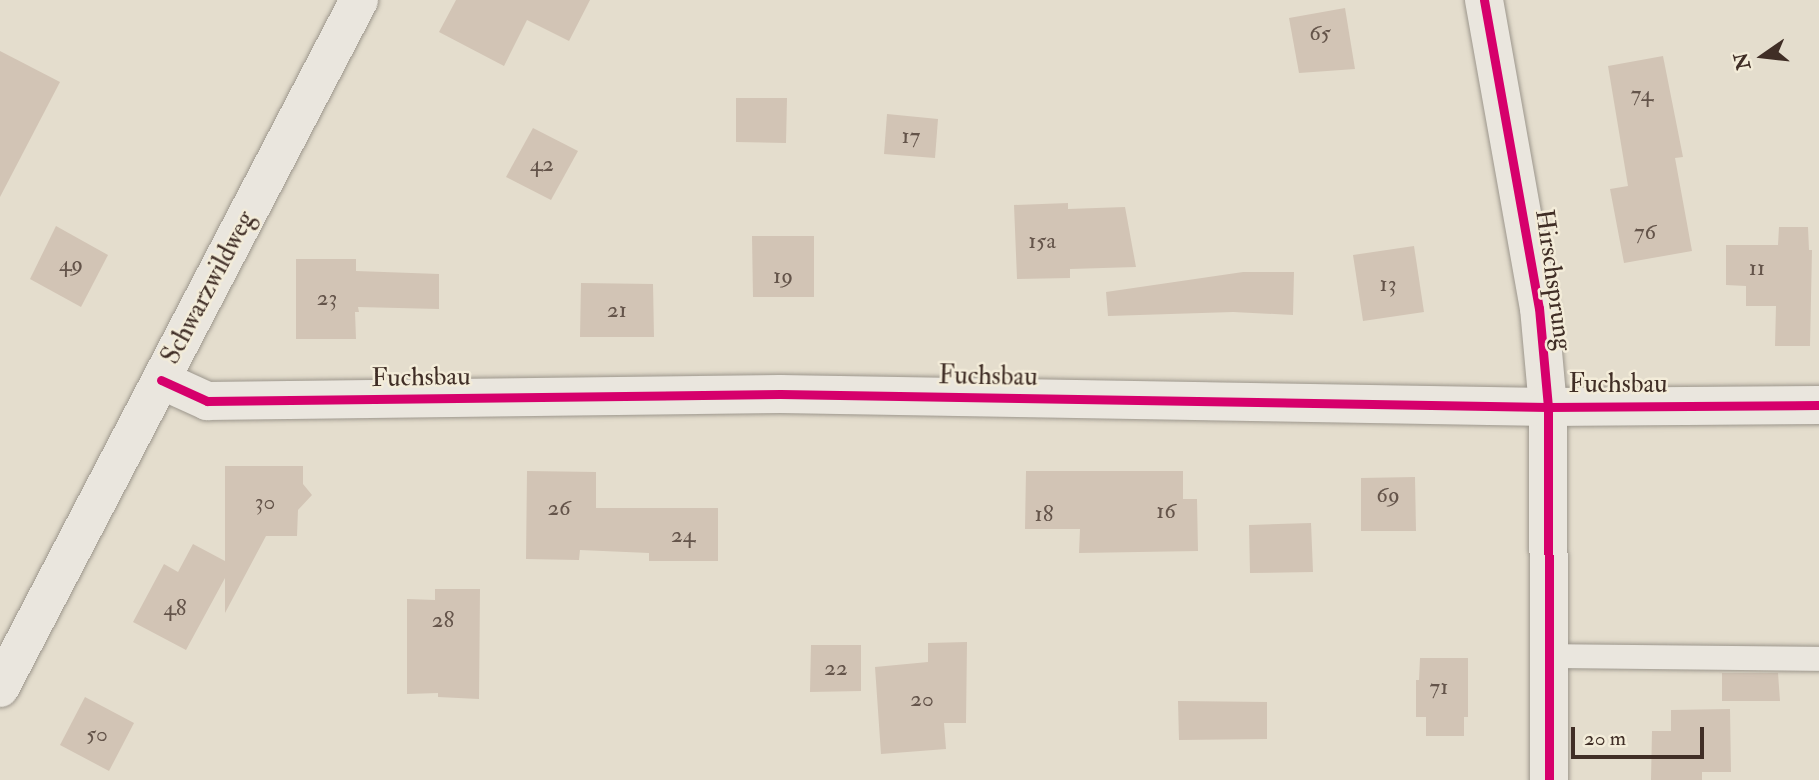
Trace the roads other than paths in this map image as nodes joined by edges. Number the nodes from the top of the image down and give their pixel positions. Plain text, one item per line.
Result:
1 (359, 0) edge
2 (1484, 0) edge
3 (161, 380) junction
4 (1819, 405) edge
5 (1548, 407) junction
6 (1548, 656) junction
7 (1819, 659) edge
8 (0, 688) edge
9 (1549, 780) edge

1 - 3 street, Schwarzwildweg
2 - 5 street, Hirschsprung
3 - 5 street, Fuchsbau
3 - 8 street, Schwarzwildweg
4 - 5 street, Fuchsbau
5 - 6 street, Hirschsprung
6 - 7 lane
6 - 9 street, Hirschsprung

